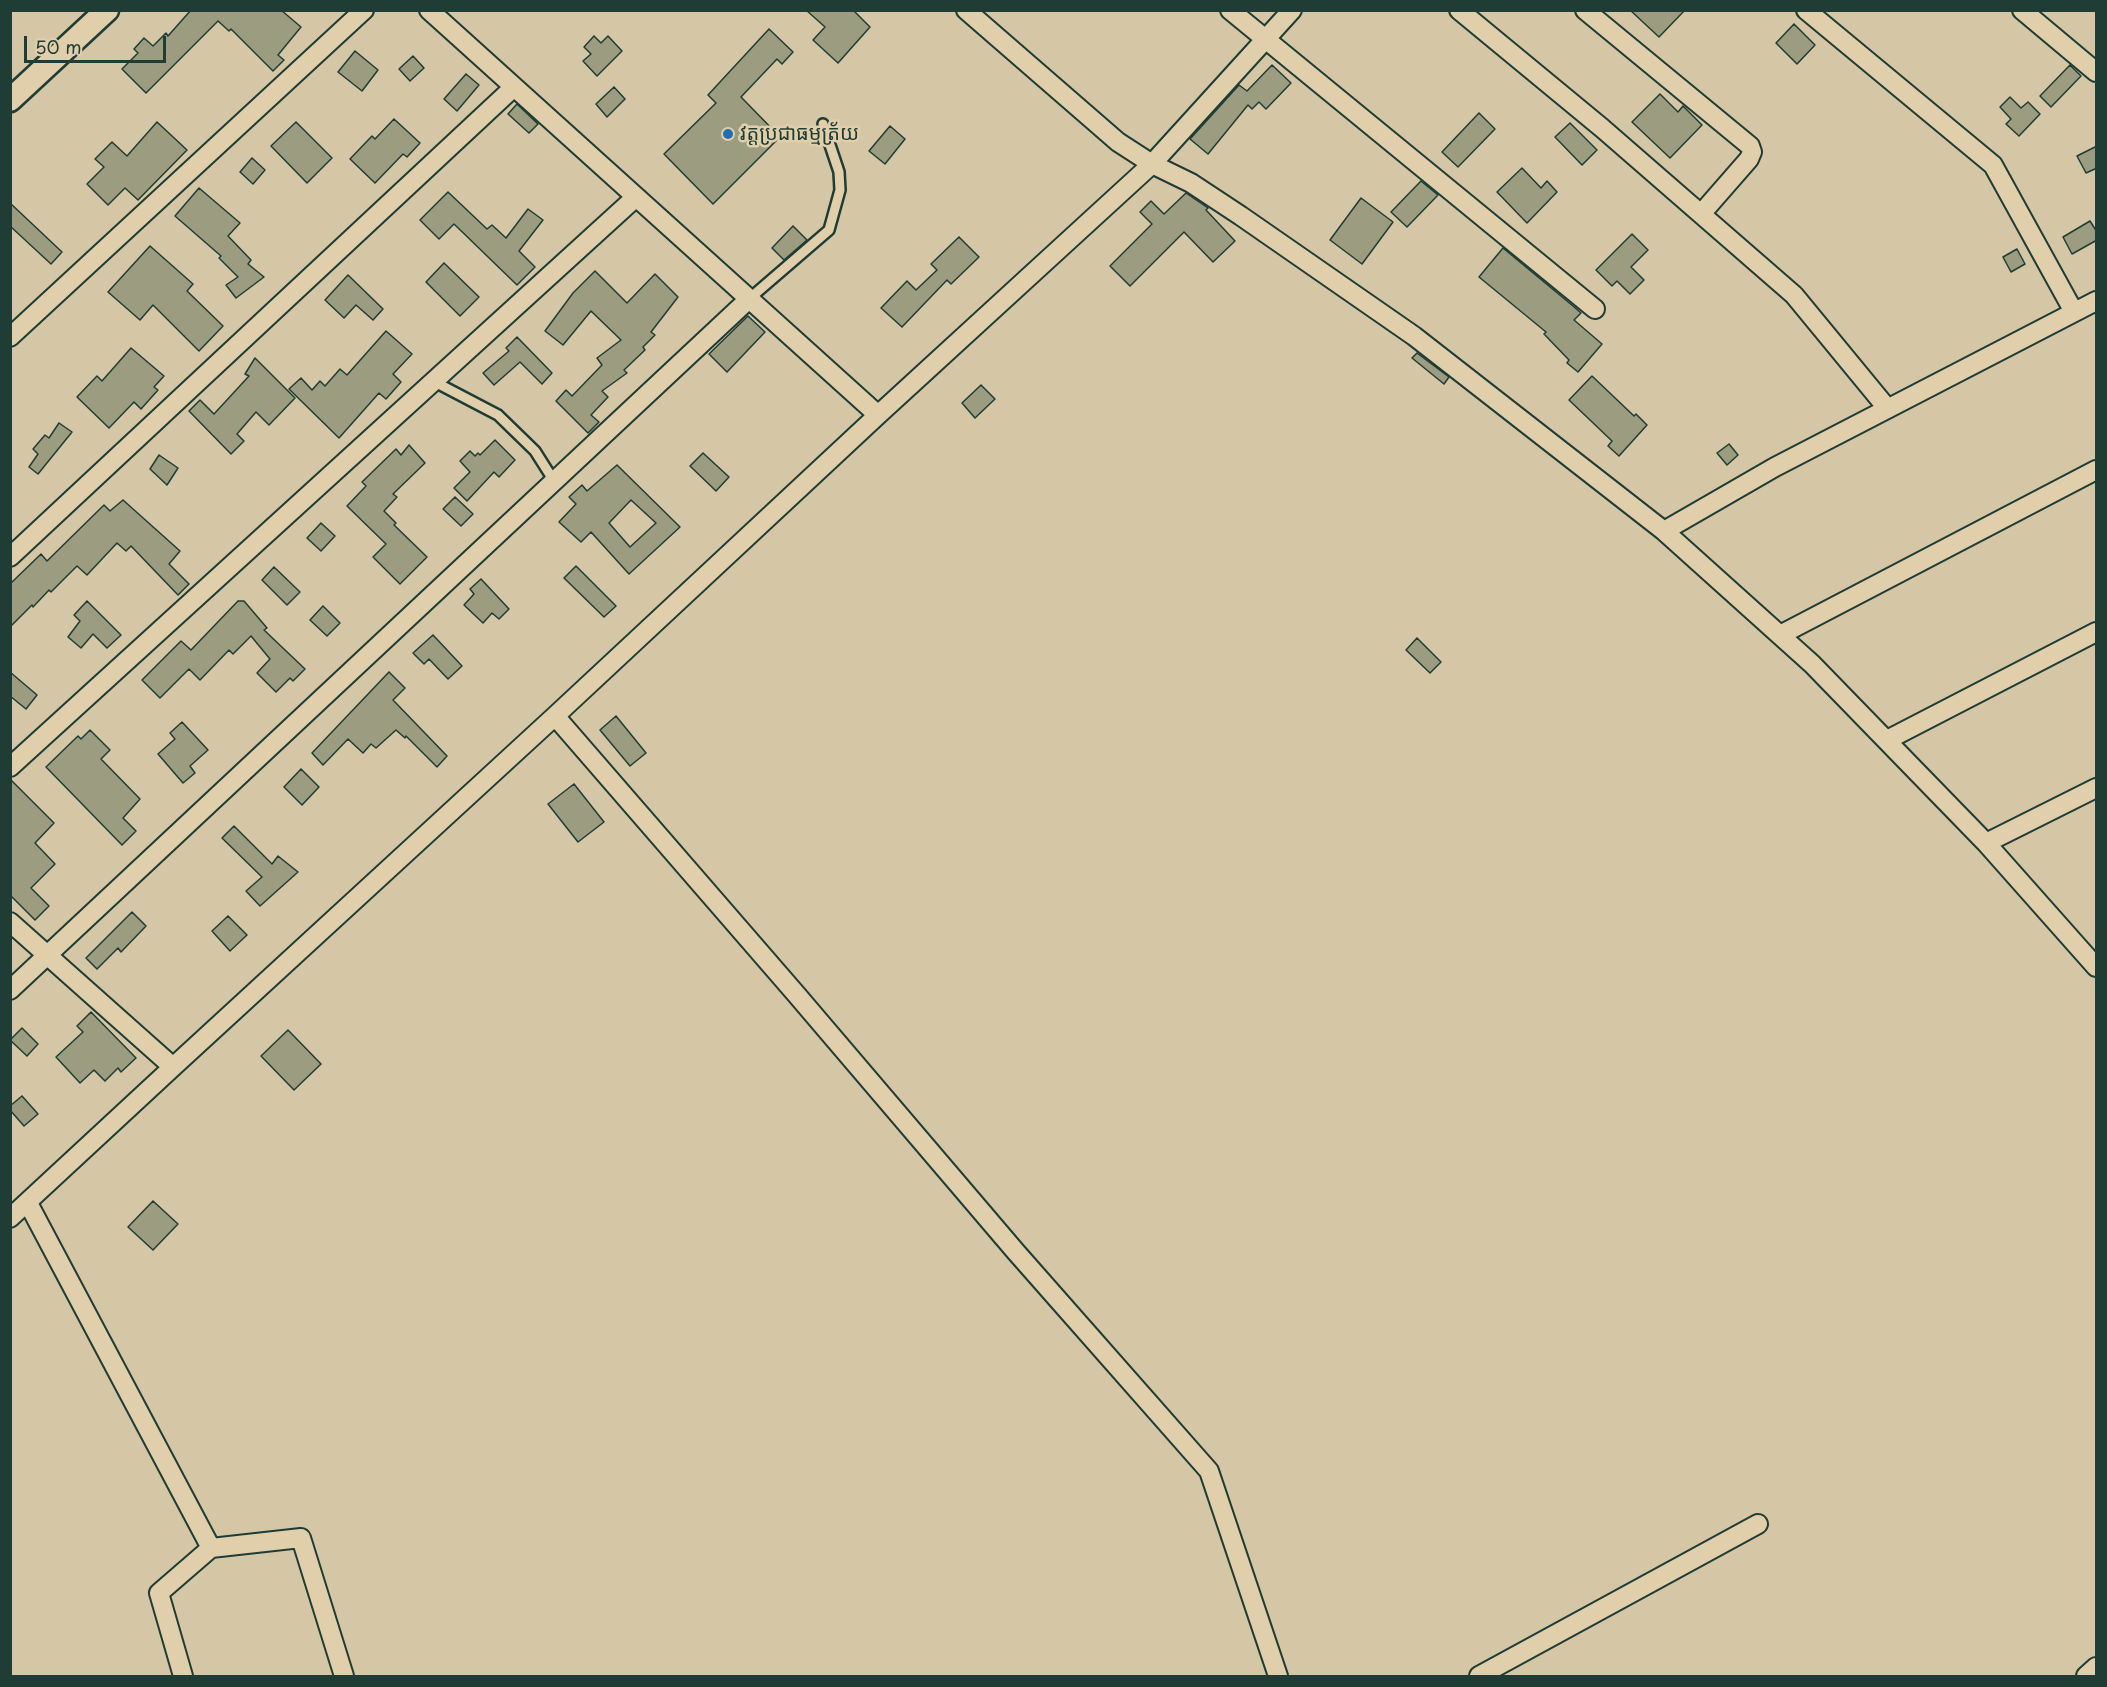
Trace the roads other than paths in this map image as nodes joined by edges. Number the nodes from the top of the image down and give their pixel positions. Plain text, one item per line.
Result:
1 (107, 10) edge
2 (364, 10) edge
3 (429, 10) edge
4 (966, 10) edge
5 (1230, 10) edge
6 (1292, 10) edge
7 (1459, 10) edge
8 (1585, 10) edge
9 (1806, 10) edge
10 (2022, 10) edge
11 (1265, 40) junction
12 (2097, 72) edge
13 (514, 87) junction
14 (10, 100) edge
15 (823, 124) dead end
16 (1152, 164) junction
17 (636, 196) junction
18 (1701, 214) junction
19 (749, 299) junction
20 (2097, 301) edge
21 (1595, 309) dead end
22 (2074, 312) junction
23 (10, 337) edge
24 (433, 381) junction
25 (1887, 408) junction
26 (878, 415) junction
27 (2097, 470) edge
28 (554, 481) junction
29 (1664, 531) junction
30 (10, 557) edge
31 (2097, 632) edge
32 (1780, 635) junction
33 (555, 716) junction
34 (1887, 740) junction
35 (10, 767) edge
36 (2097, 788) edge
37 (1986, 843) junction
38 (10, 922) edge
39 (2090, 947) edge
40 (48, 956) junction
41 (2097, 967) edge
42 (10, 990) edge
43 (172, 1067) junction
44 (28, 1203) junction
45 (10, 1218) edge
46 (1758, 1524) dead end
47 (211, 1548) junction
48 (2097, 1667) edge
49 (183, 1677) edge
50 (344, 1677) edge
51 (1278, 1677) edge
52 (1479, 1677) edge
53 (2086, 1677) edge

1 - 14 street
2 - 23 street
3 - 13 street
4 - 16 street
5 - 11 street
6 - 11 street
7 - 18 street
8 - 18 street
9 - 22 street
10 - 12 street
11 - 16 street
11 - 21 street
13 - 17 street
13 - 30 street
15 - 19 lane
16 - 26 street
16 - 29 street
17 - 19 street
17 - 24 street
18 - 25 street
19 - 26 street
19 - 28 street
20 - 22 street
22 - 25 street
24 - 28 lane
24 - 35 street
25 - 29 street
26 - 33 street
27 - 32 street
28 - 40 street
29 - 32 street
31 - 34 street
32 - 34 street
33 - 43 street
33 - 51 street
34 - 37 street
36 - 37 street
37 - 39 street
38 - 40 street
39 - 41 street
40 - 42 street
40 - 43 street
43 - 44 street
44 - 45 street
44 - 47 street
46 - 52 street
47 - 49 street
47 - 50 street
48 - 53 street

